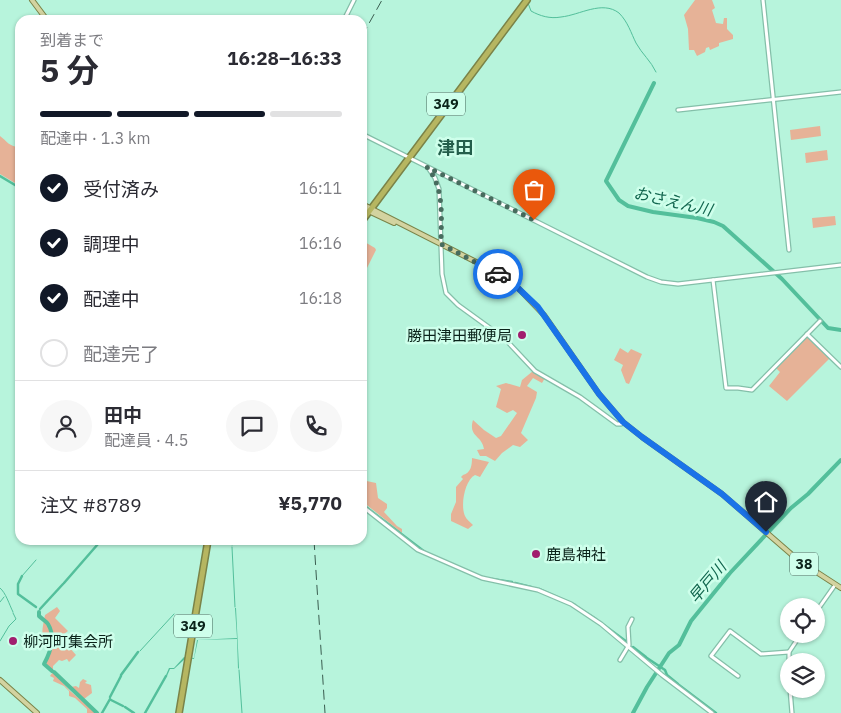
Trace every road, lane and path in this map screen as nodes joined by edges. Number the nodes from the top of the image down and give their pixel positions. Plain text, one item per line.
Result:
1 (31, 0) edge
2 (354, 0) edge
3 (525, 0) edge
4 (762, 0) edge
5 (42, 15) edge
6 (346, 15) edge
7 (841, 92) edge
8 (773, 100) junction
9 (678, 110) dead end
10 (367, 136) edge
11 (409, 157) junction
12 (427, 167) junction
13 (367, 208) edge
14 (441, 246) junction
15 (789, 250) dead end
16 (841, 265) edge
17 (713, 280) junction
18 (820, 321) dead end
19 (807, 334) junction
20 (841, 367) edge
21 (621, 424) junction
22 (367, 510) edge
23 (765, 532) junction
24 (208, 545) edge
25 (835, 586) junction
26 (841, 590) edge
27 (825, 600) edge
28 (632, 619) dead end
29 (795, 643) edge
30 (628, 648) junction
31 (789, 652) joint
32 (620, 660) dead end
33 (738, 676) dead end
34 (0, 680) edge
35 (791, 698) edge
36 (37, 713) edge
37 (180, 713) edge
38 (712, 713) edge
39 (792, 713) edge

1 - 5 main road
2 - 6 street
3 - 11 highway, 349
4 - 8 street
7 - 8 street
8 - 9 street
8 - 15 street
10 - 11 street
11 - 12 street
11 - 13 highway, 349
12 - 14 street
12 - 17 street
13 - 14 main road, 38
14 - 21 main road, 38
14 - 21 street
14 - 23 main road, 38
16 - 17 street
17 - 19 street
18 - 19 street
19 - 20 street
21 - 23 main road, 38
22 - 30 street
23 - 25 main road, 38
24 - 37 highway, 349
25 - 26 main road, 38
25 - 27 street
28 - 30 street
29 - 31 street
30 - 32 street
30 - 38 street
31 - 33 street
34 - 36 main road
35 - 39 street

